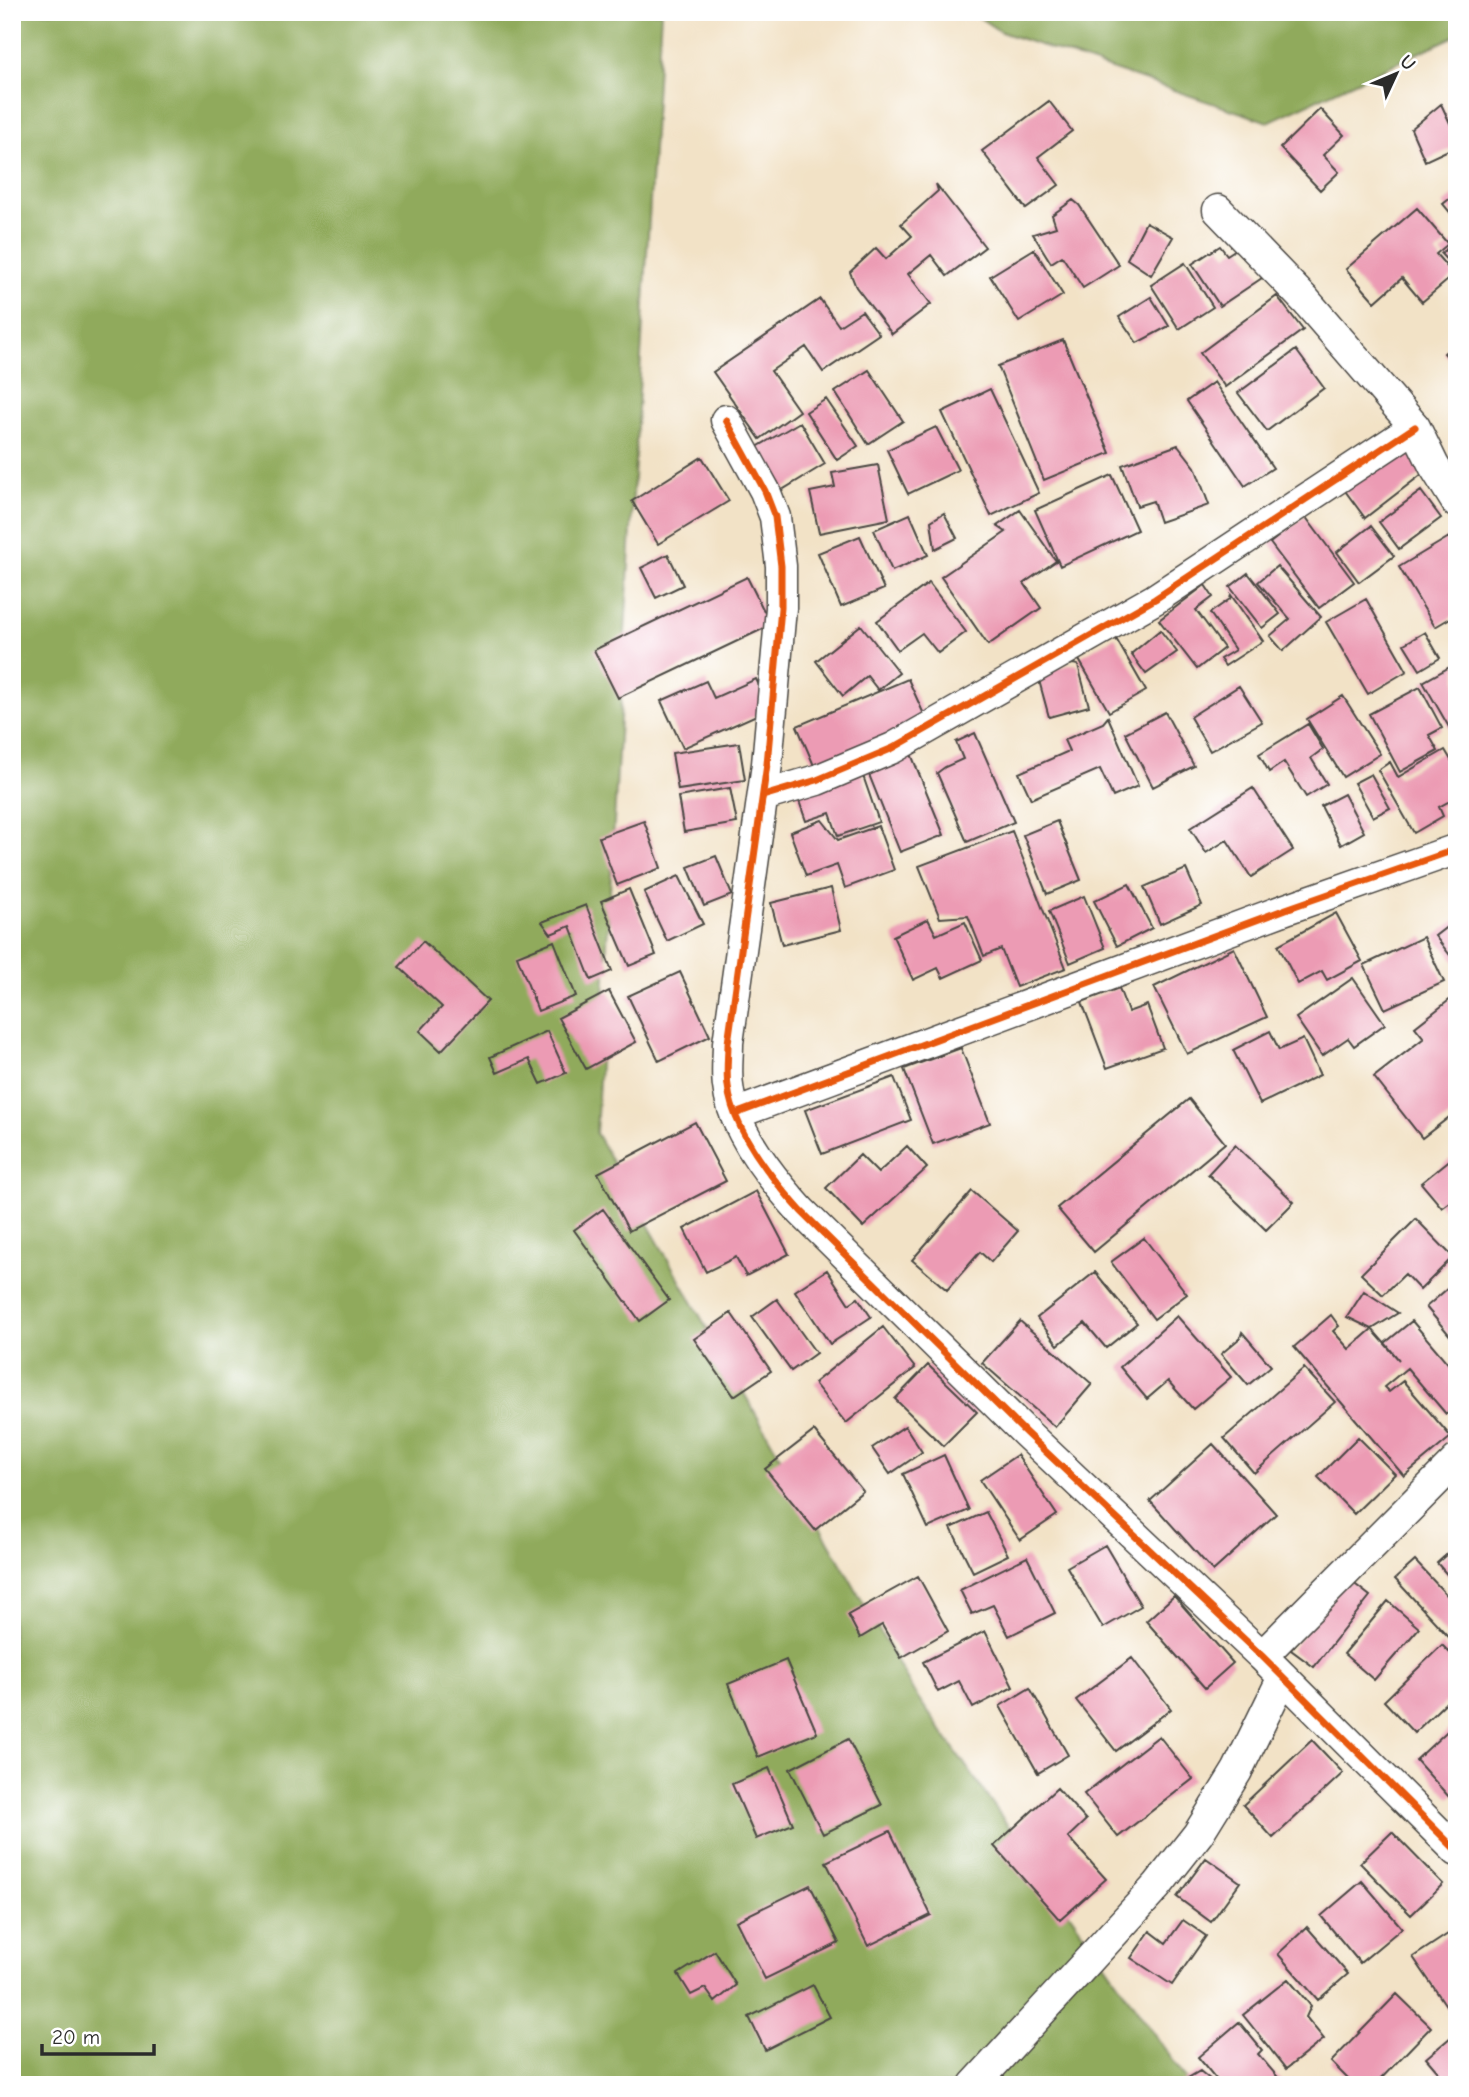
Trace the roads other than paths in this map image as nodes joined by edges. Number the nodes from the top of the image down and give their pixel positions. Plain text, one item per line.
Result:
1 (1218, 210) dead end
2 (726, 420) dead end
3 (1415, 427) junction
4 (1457, 503) edge
5 (762, 796) junction
6 (1457, 849) edge
7 (735, 1114) junction
8 (1457, 1460) edge
9 (1262, 1656) junction
10 (1283, 1677) junction
11 (1457, 1851) edge
12 (974, 2085) edge

1 - 3 street
2 - 5 street
3 - 4 street
3 - 5 street
5 - 7 street
6 - 7 street
7 - 9 street
8 - 9 street
9 - 10 street
10 - 11 street
10 - 12 street

